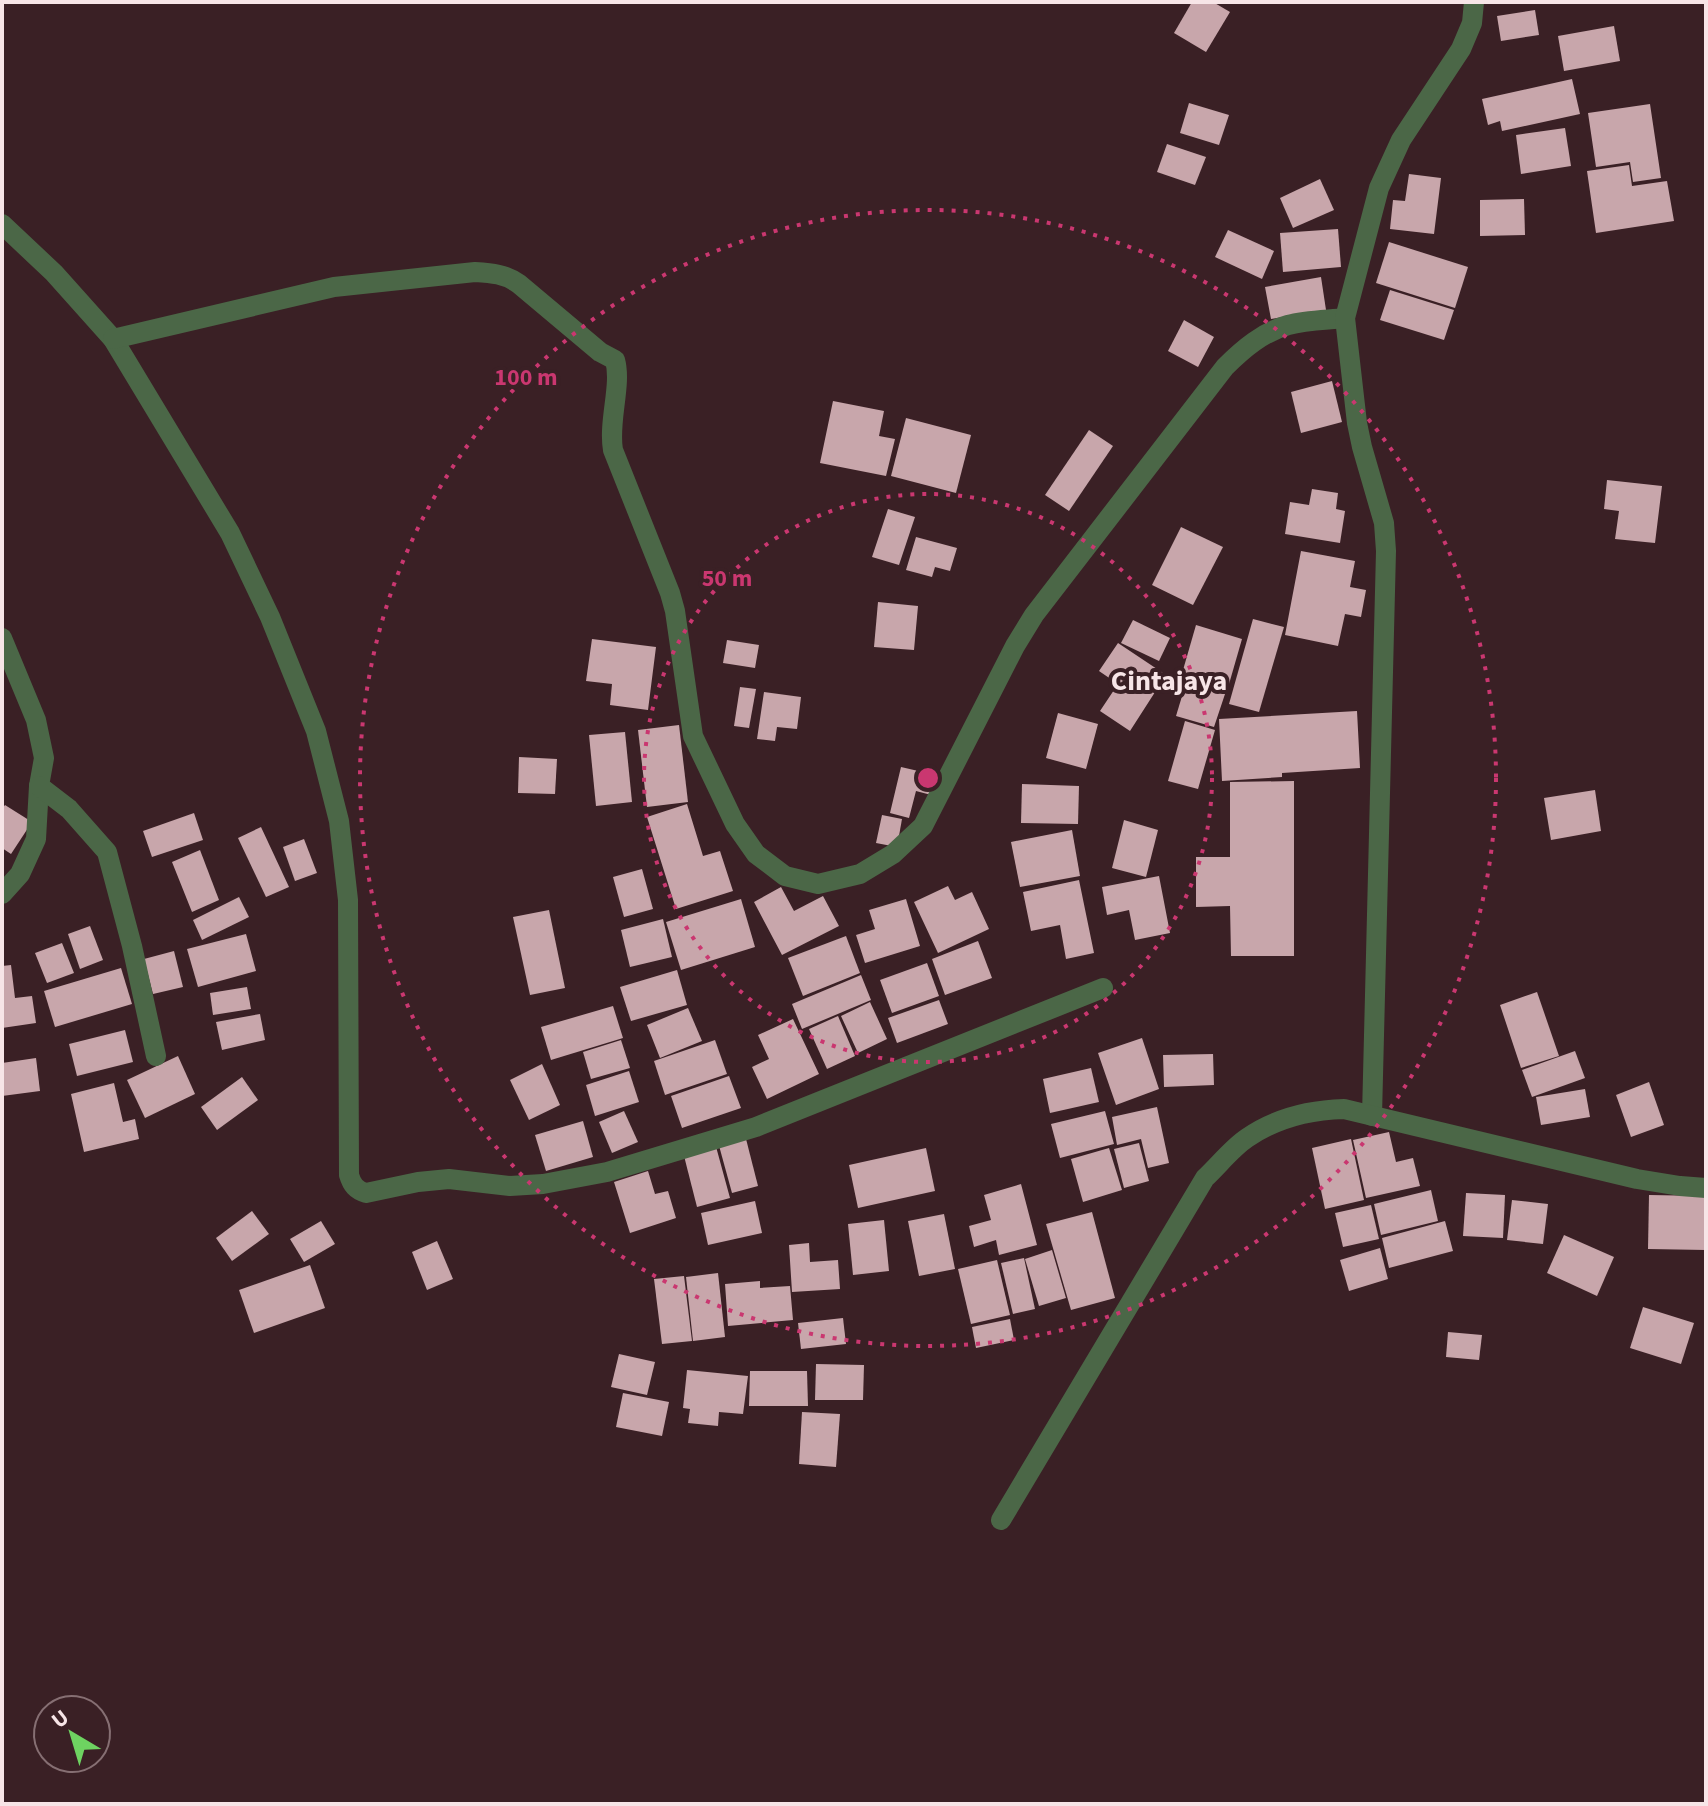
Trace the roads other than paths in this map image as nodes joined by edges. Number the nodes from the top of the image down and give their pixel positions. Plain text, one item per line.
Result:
1 (1474, 2) edge
2 (2, 224) edge
3 (1347, 332) junction
4 (113, 339) junction
5 (2, 638) edge
6 (39, 786) junction
7 (2, 894) edge
8 (1103, 988) dead end
9 (156, 1056) dead end
10 (1372, 1116) junction
11 (1706, 1188) edge
12 (1001, 1520) dead end

1 - 3 street
2 - 4 street
3 - 4 street
3 - 10 street
4 - 8 street
5 - 6 street
6 - 7 street
6 - 9 street
10 - 11 street
10 - 12 street

